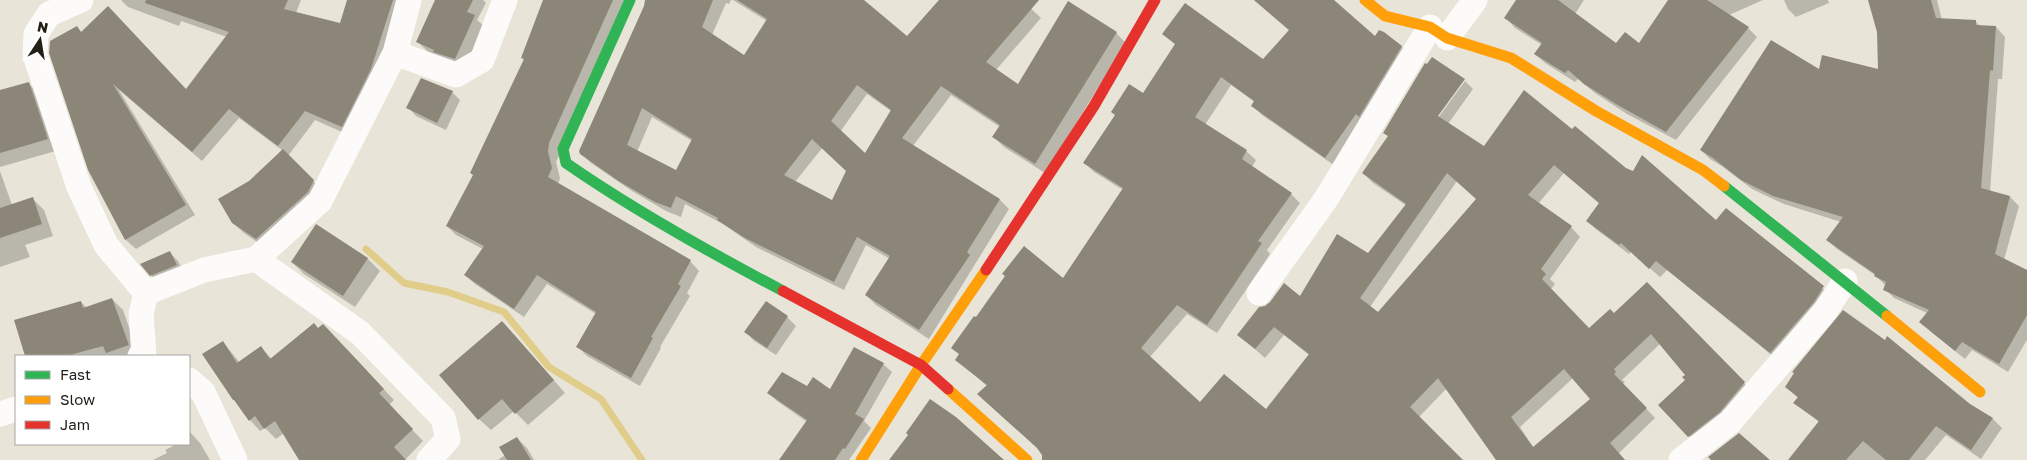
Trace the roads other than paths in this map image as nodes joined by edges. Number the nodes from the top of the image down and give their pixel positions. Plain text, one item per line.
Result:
1 (81, 0) edge
2 (409, 0) edge
3 (505, 0) edge
4 (630, 0) edge
5 (1156, 0) edge
6 (1365, 0) edge
7 (1474, 0) edge
8 (1438, 32) junction
9 (395, 53) junction
10 (256, 260) junction
11 (1845, 281) junction
12 (146, 293) junction
13 (1259, 293) dead end
14 (148, 353) edge
15 (921, 365) junction
16 (190, 381) edge
17 (1980, 392) dead end
18 (15, 409) edge
19 (0, 414) edge
20 (235, 460) edge
21 (430, 460) edge
22 (861, 460) edge
23 (1026, 460) edge
24 (1681, 460) edge

1 - 12 street
2 - 9 street
3 - 9 street
4 - 15 street
5 - 15 street
6 - 8 street
7 - 8 street
8 - 11 street
8 - 13 street
9 - 10 street
10 - 12 street
10 - 21 street
11 - 17 street
11 - 24 street
12 - 14 street
15 - 22 street
15 - 23 street
16 - 20 street
18 - 19 street

